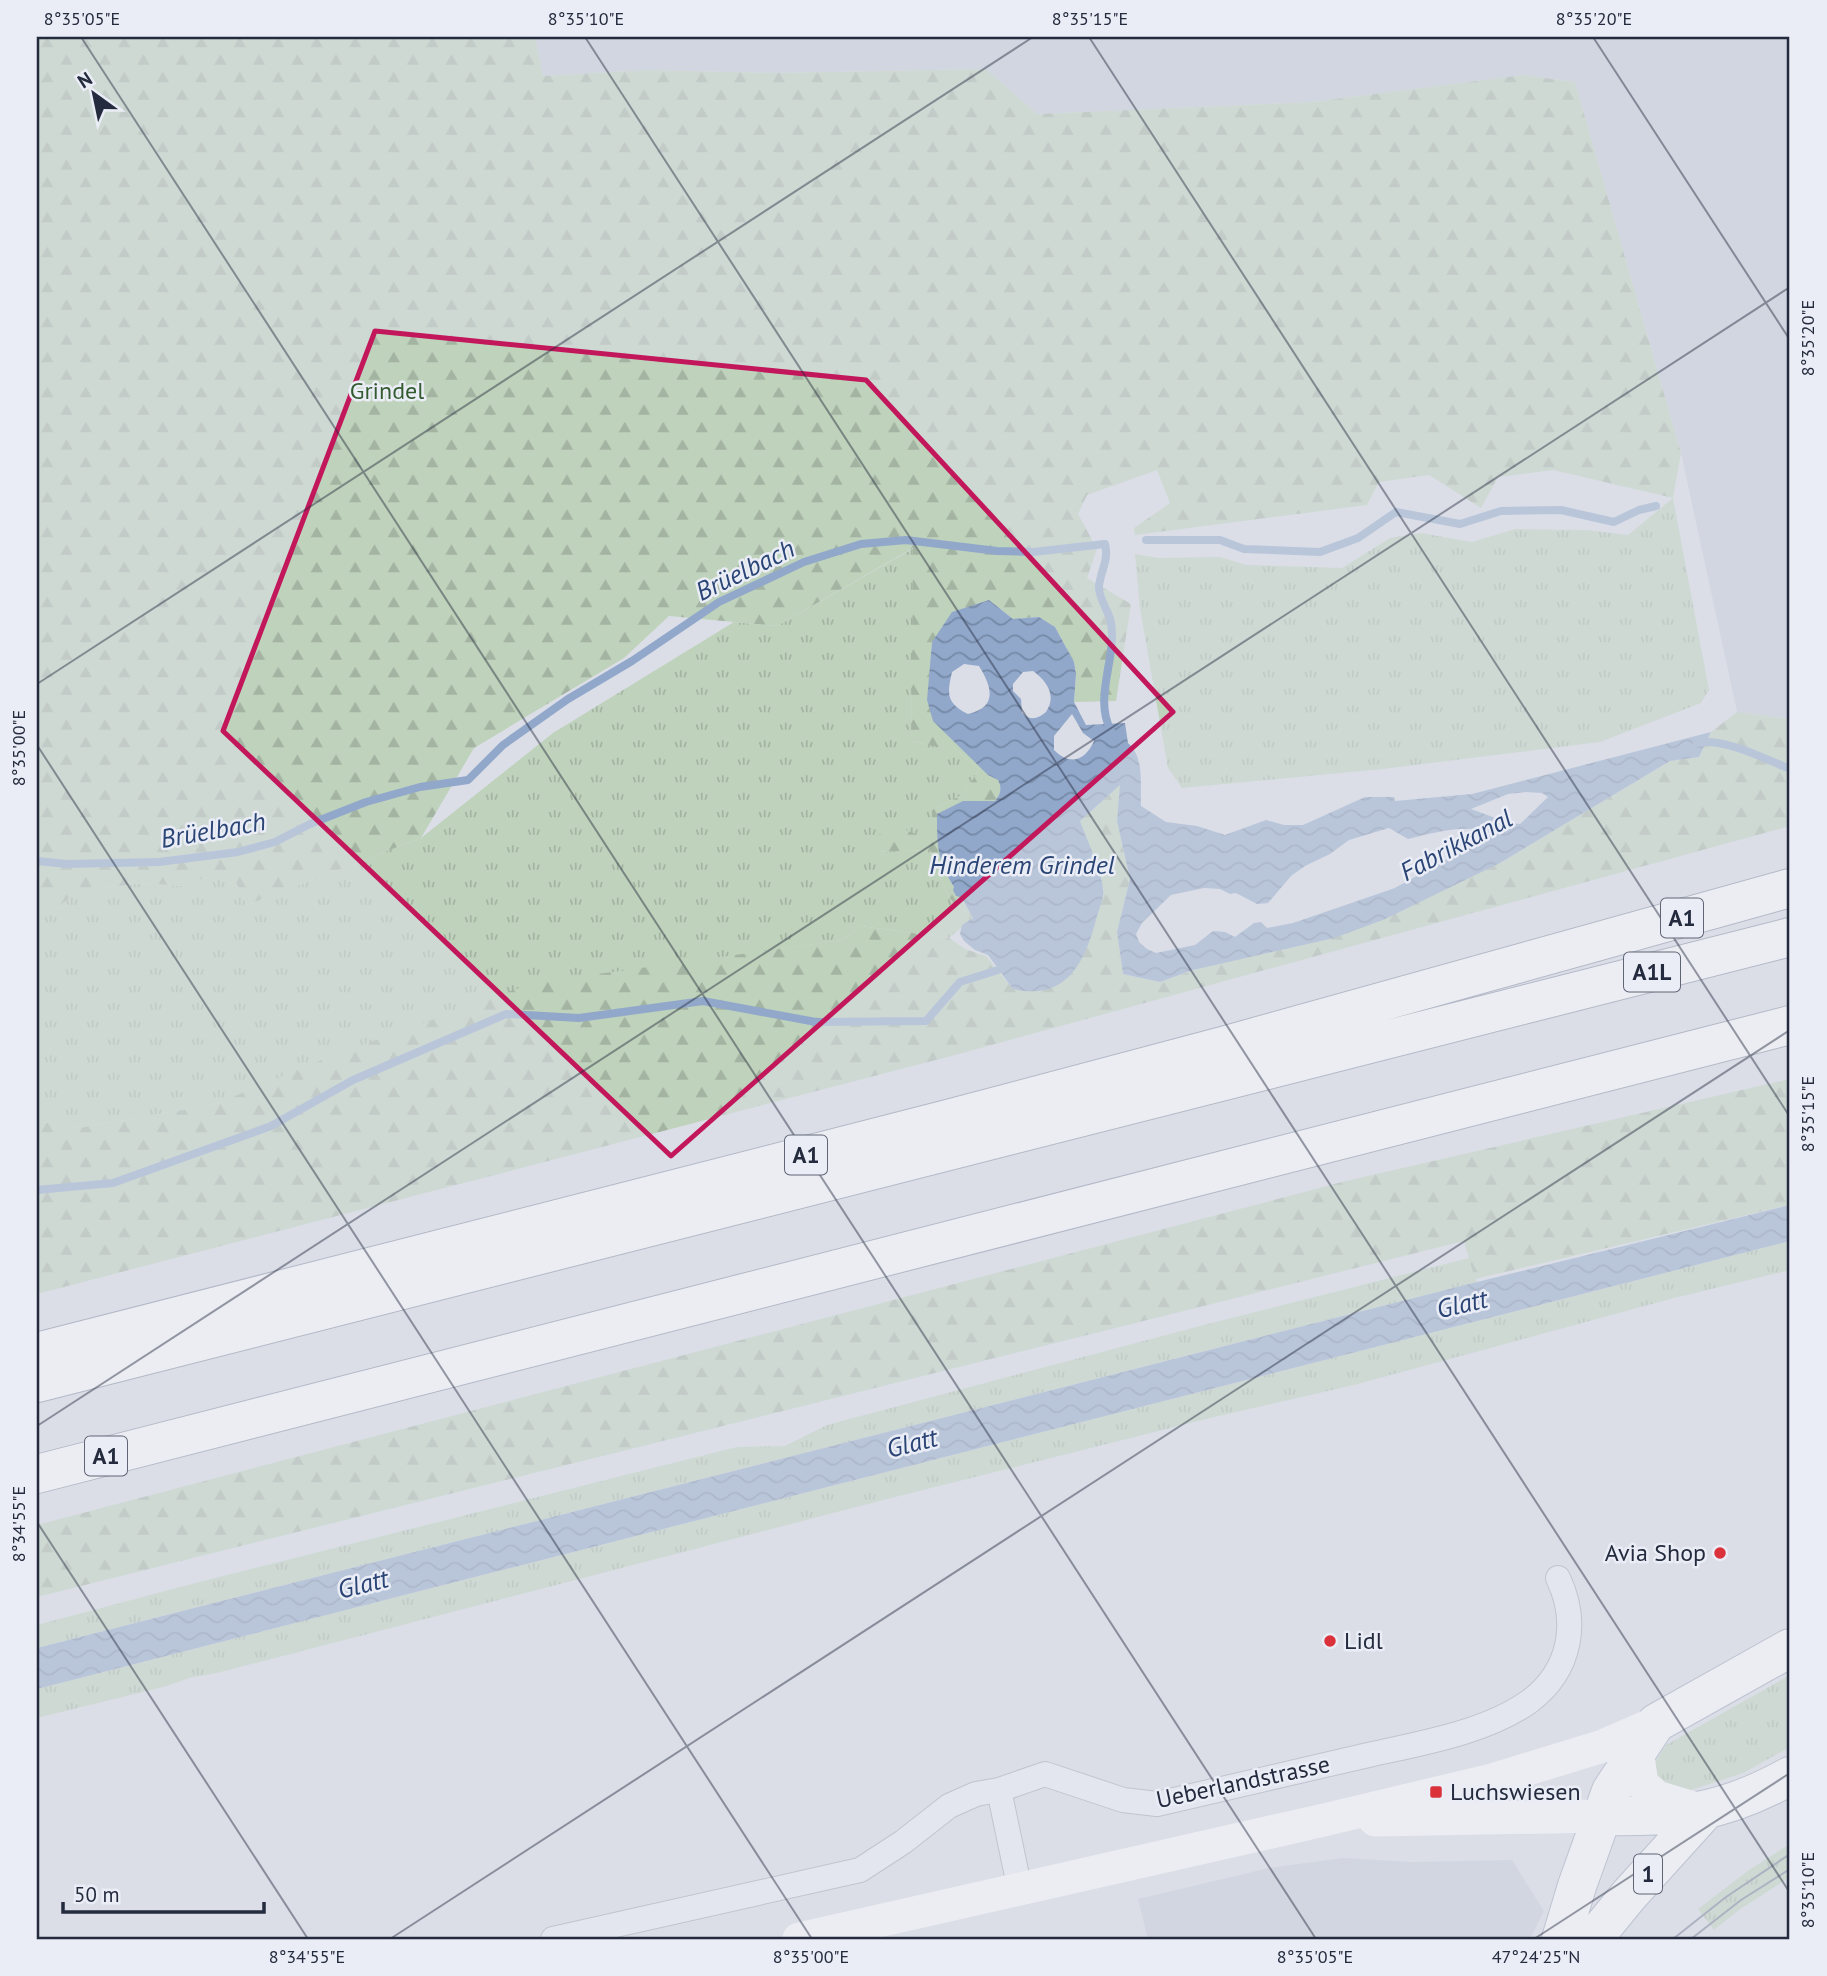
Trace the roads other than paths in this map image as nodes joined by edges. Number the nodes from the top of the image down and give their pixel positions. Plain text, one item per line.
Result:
1 (1790, 888) edge
2 (1790, 937) edge
3 (1790, 1026) edge
4 (37, 1352) edge
5 (37, 1383) edge
6 (37, 1474) edge
7 (1558, 1578) dead end
8 (1790, 1648) edge
9 (1646, 1737) junction
10 (1790, 1776) edge
11 (999, 1790) junction
12 (1705, 1811) junction
13 (1603, 1816) junction
14 (1324, 1820) junction
15 (1020, 1889) junction
16 (553, 1939) edge
17 (799, 1939) edge
18 (1561, 1939) edge
19 (1593, 1939) edge

1 - 4 main road, A1
2 - 5 main road, A1L
3 - 6 main road, A1
7 - 11 street, Ueberlandstrasse
8 - 9 main road
9 - 12 main road
9 - 13 main road
9 - 14 main road
10 - 12 main road
11 - 15 street
11 - 16 street, Ueberlandstrasse
12 - 13 main road
12 - 19 main road, 1
13 - 14 main road
13 - 18 main road
14 - 15 main road
15 - 17 main road

